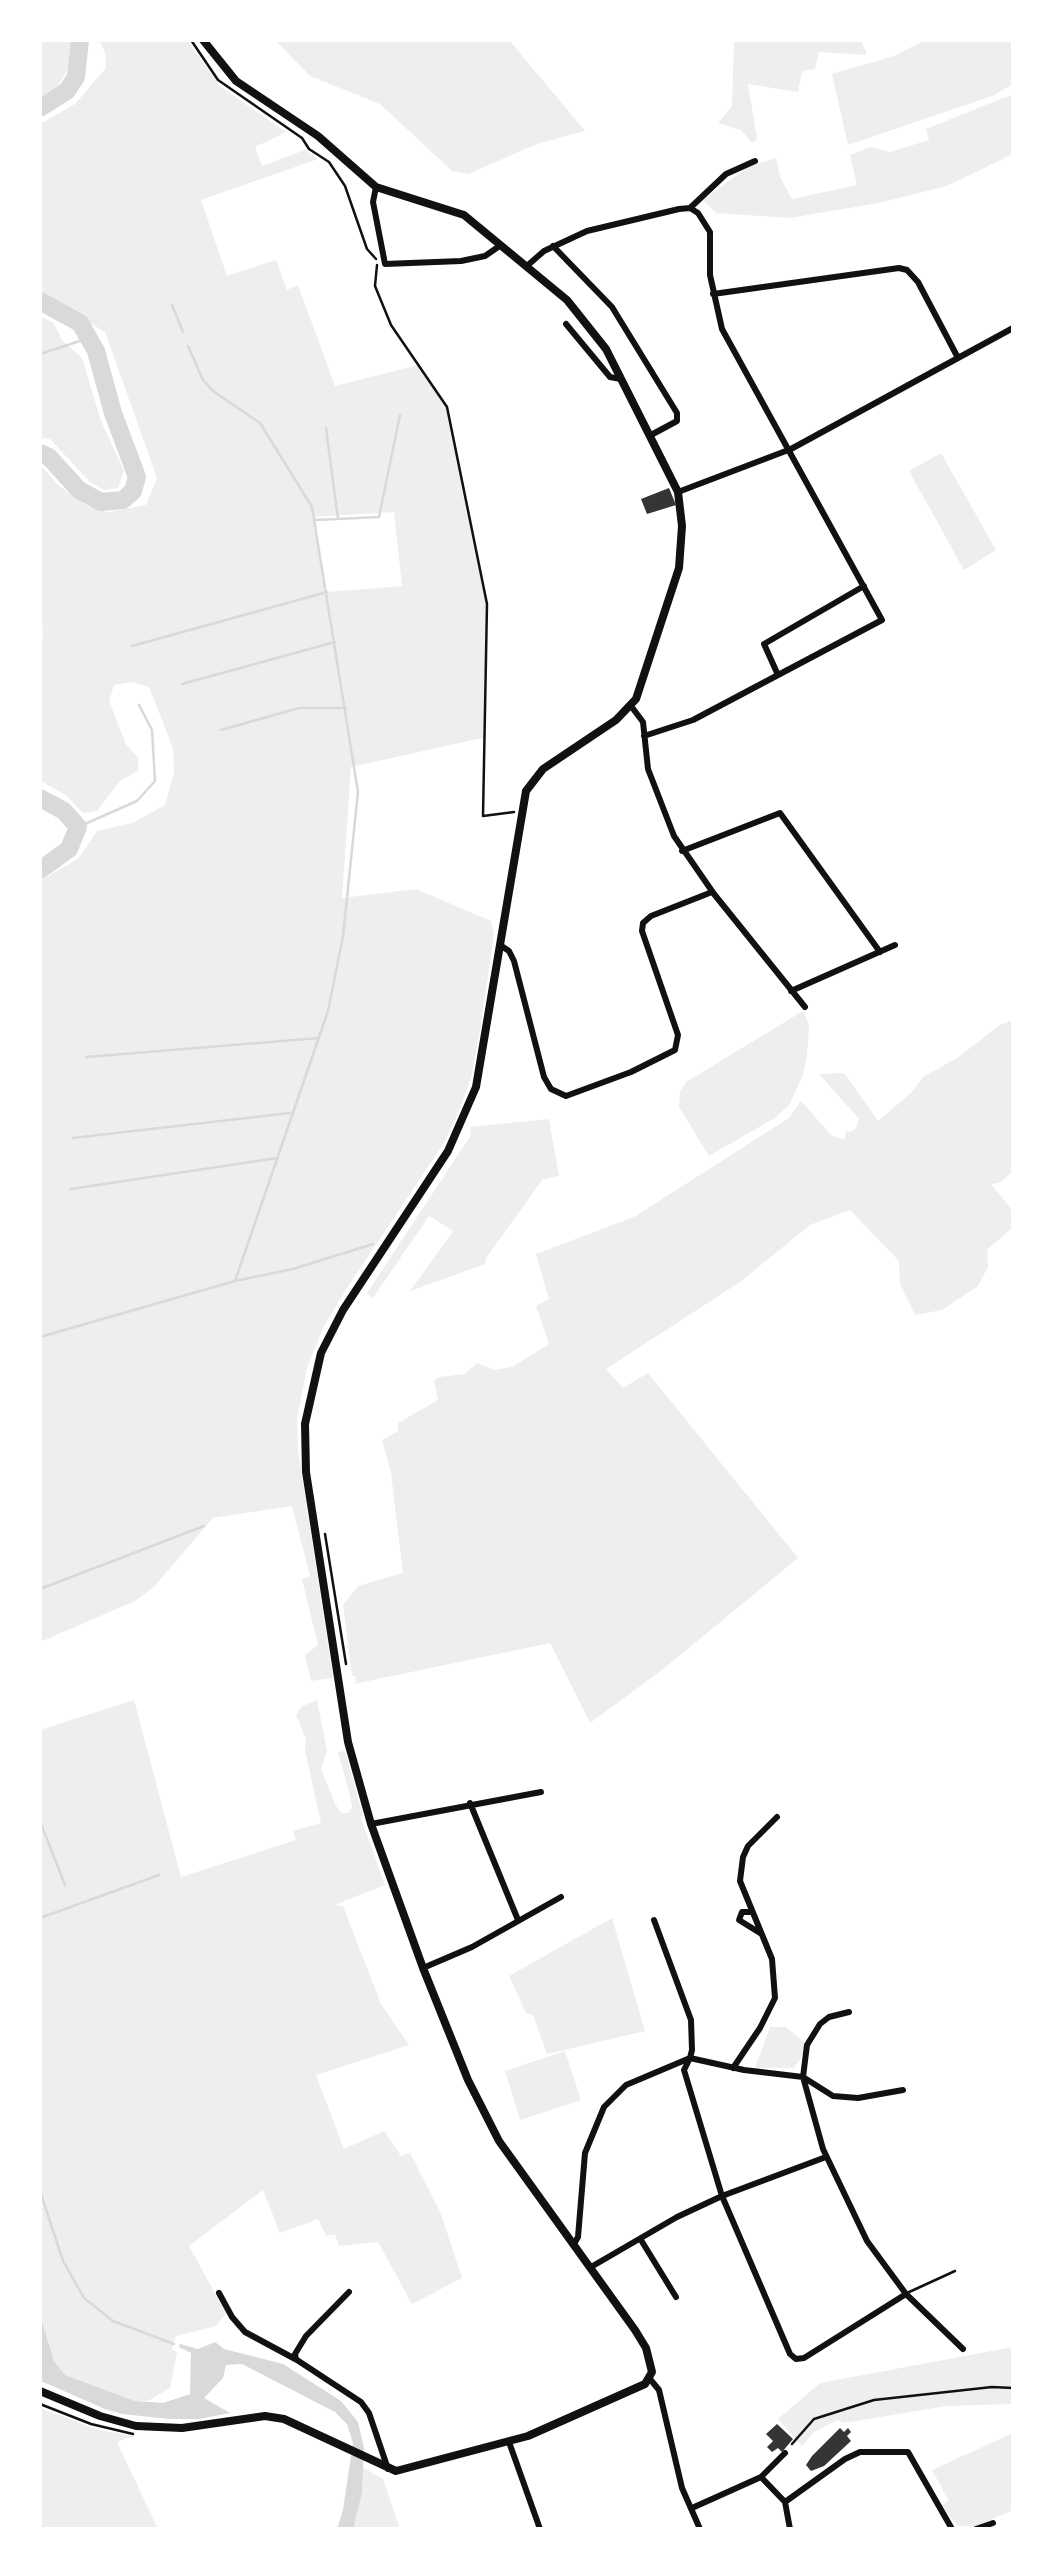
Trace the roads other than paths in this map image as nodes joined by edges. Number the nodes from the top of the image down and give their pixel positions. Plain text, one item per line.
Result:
1 (203, 40) edge
2 (755, 160) dead end
3 (376, 186) junction
4 (690, 208) junction
5 (502, 244) junction
6 (553, 246) junction
7 (528, 265) junction
8 (714, 294) junction
9 (566, 324) dead end
10 (1013, 328) edge
11 (957, 356) junction
12 (623, 380) junction
13 (650, 435) junction
14 (791, 449) junction
15 (678, 492) junction
16 (864, 586) junction
17 (778, 675) junction
18 (631, 706) junction
19 (644, 736) junction
20 (682, 851) junction
21 (712, 892) junction
22 (500, 945) junction
23 (895, 945) dead end
24 (880, 952) junction
25 (792, 990) junction
26 (805, 1008) dead end
27 (541, 1792) dead end
28 (470, 1804) junction
29 (777, 1817) dead end
30 (371, 1824) junction
31 (561, 1897) dead end
32 (751, 1912) junction
33 (518, 1920) junction
34 (654, 1920) dead end
35 (762, 1934) junction
36 (423, 1968) junction
37 (849, 2012) dead end
38 (690, 2058) junction
39 (732, 2068) junction
40 (802, 2077) junction
41 (903, 2090) dead end
42 (826, 2158) junction
43 (722, 2196) junction
44 (641, 2240) junction
45 (574, 2244) junction
46 (591, 2268) junction
47 (955, 2271) dead end
48 (219, 2292) dead end
49 (350, 2292) dead end
50 (906, 2294) junction
51 (676, 2297) dead end
52 (963, 2349) dead end
53 (297, 2360) junction
54 (650, 2378) junction
55 (40, 2391) edge
56 (509, 2442) junction
57 (785, 2453) dead end
58 (384, 2468) junction
59 (761, 2477) junction
60 (785, 2502) junction
61 (692, 2508) junction
62 (993, 2523) dead end
63 (540, 2529) edge
64 (700, 2529) edge
65 (790, 2529) edge
66 (952, 2529) edge
67 (976, 2529) edge

1 - 3 street
2 - 4 street
3 - 5 street
3 - 5 street
4 - 6 street
4 - 8 street
5 - 7 street
6 - 7 street
6 - 13 street
7 - 12 street
8 - 11 street
8 - 14 street
9 - 12 street
10 - 11 street
11 - 14 street
12 - 13 street
13 - 15 street
14 - 15 street
14 - 16 street
15 - 18 street
16 - 17 street
16 - 17 street
17 - 19 street
18 - 19 street
18 - 22 street
19 - 20 street
20 - 21 street
20 - 24 street
21 - 22 street
21 - 25 street
22 - 30 street
23 - 24 street
24 - 25 street
25 - 26 street
27 - 28 street
28 - 30 street
28 - 33 street
29 - 32 street
30 - 36 street
31 - 33 street
32 - 35 street
32 - 35 street
33 - 36 street
34 - 38 street
35 - 39 street
36 - 45 street
37 - 40 street
38 - 39 street
38 - 43 street
38 - 45 street
39 - 40 street
40 - 41 street
40 - 42 street
42 - 43 street
42 - 50 street
43 - 44 street
43 - 50 street
44 - 46 street
44 - 51 street
45 - 46 street
46 - 54 street
47 - 50 lane
48 - 53 street
49 - 53 street
50 - 52 street
53 - 58 street
54 - 56 street
54 - 61 street
55 - 58 street
56 - 58 street
56 - 63 street
57 - 59 street
59 - 60 street
59 - 61 street
60 - 65 street
60 - 66 street
61 - 64 street
62 - 67 street

